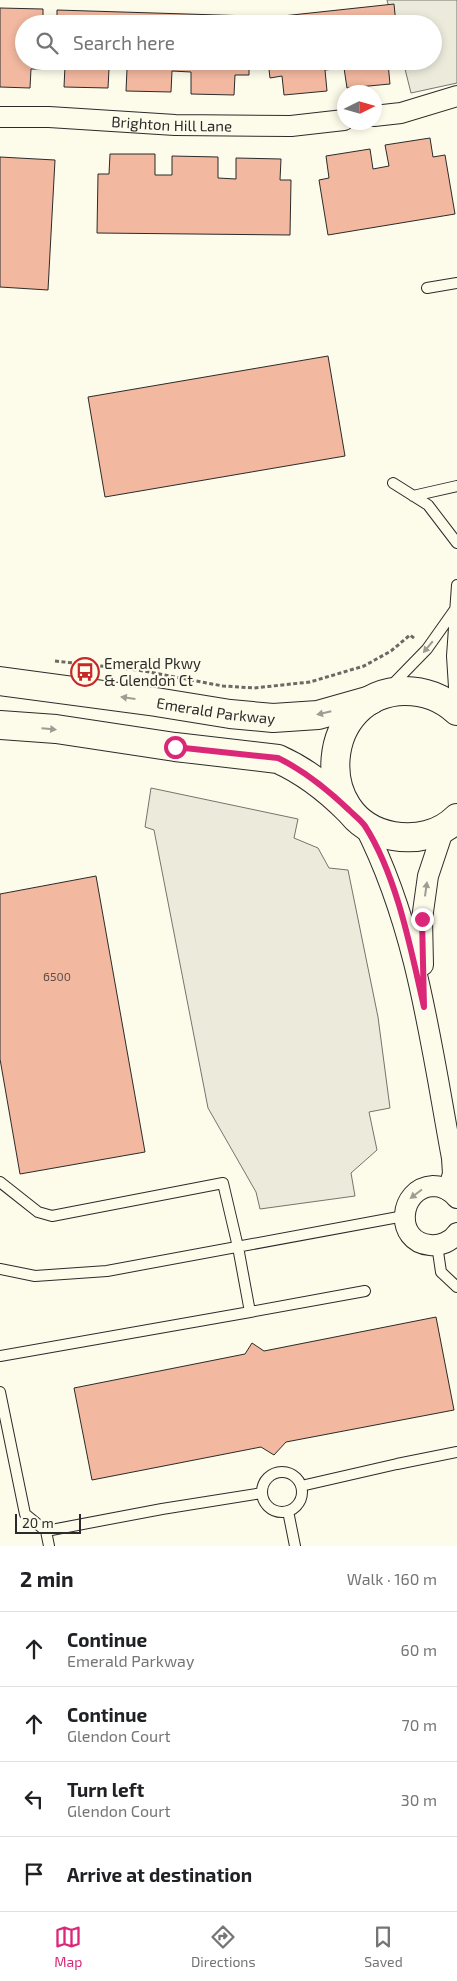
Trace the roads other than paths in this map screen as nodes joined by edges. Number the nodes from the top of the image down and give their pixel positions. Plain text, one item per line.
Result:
1 (457, 96) edge
2 (382, 115) edge
3 (0, 117) edge
4 (337, 121) edge
5 (457, 283) edge
6 (428, 288) dead end
7 (393, 483) dead end
8 (457, 486) edge
9 (413, 496) junction
10 (457, 543) edge
11 (457, 585) edge
12 (457, 608) edge
13 (0, 681) edge
14 (377, 698) junction
15 (456, 710) edge
16 (0, 725) edge
17 (357, 817) junction
18 (451, 823) edge
19 (424, 1007) junction
20 (455, 1158) edge
21 (0, 1182) edge
22 (452, 1194) edge
23 (404, 1216) junction
24 (457, 1233) edge
25 (438, 1245) junction
26 (238, 1247) junction
27 (0, 1269) edge
28 (457, 1287) edge
29 (365, 1291) dead end
30 (250, 1312) junction
31 (0, 1356) edge
32 (0, 1392) edge
33 (457, 1452) edge
34 (301, 1486) junction
35 (262, 1493) junction
36 (288, 1511) junction
37 (46, 1531) junction
38 (49, 1546) edge
39 (295, 1546) edge

1 - 2 street
3 - 4 street, Brighton Hill Lane
5 - 6 lane
7 - 9 lane
8 - 9 lane
9 - 10 lane
11 - 12 lane
12 -> 14 lane
12 - 15 lane
14 -> 13 main road, Emerald Parkway
14 - 15 main road, Emerald Parkway
14 - 17 main road
16 -> 17 main road
17 - 18 main road
17 - 19 street
19 -> 18 street
19 - 20 street
20 - 22 street
21 - 26 lane
22 -> 23 street
23 - 25 street
23 - 26 lane
24 - 25 street
25 - 28 lane
26 - 27 lane
26 - 30 lane
29 - 30 lane
30 - 31 lane
32 - 37 lane
33 - 34 lane
34 - 35 lane
34 - 36 lane
35 - 36 lane
35 - 37 lane
36 - 39 lane
37 - 38 lane

